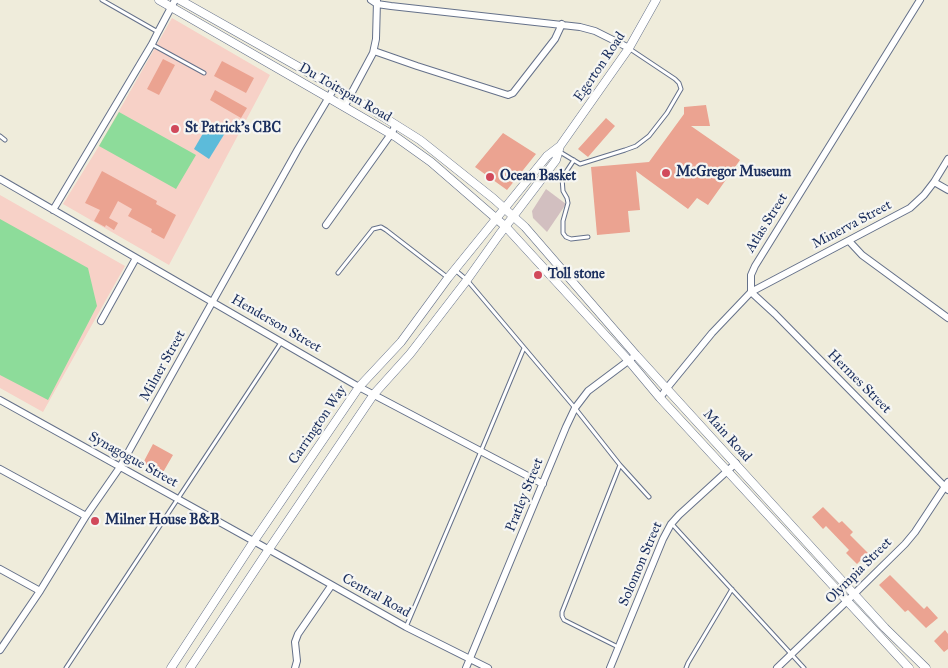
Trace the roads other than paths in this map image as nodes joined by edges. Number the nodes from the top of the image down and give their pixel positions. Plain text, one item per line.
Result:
1 (102, 0) edge
2 (159, 0) edge
3 (180, 0) edge
4 (656, 0) edge
5 (920, 0) edge
6 (375, 1) edge
7 (173, 4) edge
8 (562, 24) junction
9 (158, 32) junction
10 (152, 44) junction
11 (629, 48) junction
12 (374, 51) junction
13 (204, 73) dead end
14 (335, 87) junction
15 (350, 96) junction
16 (330, 98) junction
17 (344, 107) junction
18 (396, 125) junction
19 (391, 134) junction
20 (0, 136) edge
21 (5, 140) dead end
22 (558, 149) junction
23 (948, 159) edge
24 (574, 160) junction
25 (0, 179) edge
26 (934, 182) junction
27 (948, 190) edge
28 (505, 209) junction
29 (54, 210) junction
30 (514, 217) junction
31 (497, 219) junction
32 (326, 225) dead end
33 (506, 227) junction
34 (588, 237) dead end
35 (849, 241) junction
36 (136, 258) junction
37 (455, 270) junction
38 (338, 273) dead end
39 (448, 278) junction
40 (467, 280) junction
41 (751, 292) junction
42 (213, 301) junction
43 (948, 318) edge
44 (101, 321) dead end
45 (282, 341) junction
46 (524, 348) junction
47 (636, 355) junction
48 (629, 361) junction
49 (359, 387) junction
50 (667, 388) junction
51 (374, 394) junction
52 (660, 398) junction
53 (0, 400) edge
54 (575, 408) junction
55 (482, 451) junction
56 (736, 463) junction
57 (620, 465) junction
58 (120, 467) junction
59 (0, 469) edge
60 (728, 471) junction
61 (543, 484) junction
62 (947, 486) edge
63 (649, 497) dead end
64 (177, 499) junction
65 (86, 516) junction
66 (671, 524) junction
67 (254, 542) junction
68 (269, 550) junction
69 (0, 569) edge
70 (331, 586) junction
71 (732, 589) junction
72 (40, 591) junction
73 (854, 594) junction
74 (847, 601) junction
75 (406, 627) junction
76 (619, 647) junction
77 (0, 650) edge
78 (791, 655) junction
79 (470, 660) junction
80 (66, 668) edge
81 (171, 668) edge
82 (190, 668) edge
83 (295, 668) edge
84 (466, 668) edge
85 (488, 668) edge
86 (610, 668) edge
87 (686, 668) edge
88 (777, 668) edge
89 (804, 668) edge
90 (909, 668) edge
91 (926, 668) edge

1 - 9 lane
2 - 7 street, Du Toitspan Road
3 - 14 street, Du Toitspan Road
4 - 11 street, Egerton Road
5 - 41 street, Atlas Street
6 - 8 street
6 - 12 street
7 - 9 street
7 - 16 street, Du Toitspan Road
8 - 11 street
8 - 12 street
9 - 10 street
10 - 13 lane
10 - 29 street
11 - 22 street, Egerton Road
11 - 24 lane
12 - 15 street
14 - 15 street, Du Toitspan Road
14 - 16 street, Milner Street
15 - 17 street
15 - 18 street, Du Toitspan Road
16 - 17 street, Du Toitspan Road
16 - 42 street, Milner Street
17 - 19 street, Du Toitspan Road
18 - 19 street
18 - 28 street, Du Toitspan Road
19 - 31 street, Du Toitspan Road
19 - 32 street
20 - 21 lane
22 - 24 lane
22 - 28 street, Egerton Road
22 - 30 street, Egerton Road
23 - 26 street, Minerva Street
24 - 34 lane
25 - 29 street, Henderson Street
26 - 27 street
26 - 35 street, Minerva Street
28 - 30 street, Du Toitspan Road
28 - 31 street, Carrington Way
29 - 36 street, Henderson Street
30 - 33 street, Carrington Way
30 - 47 street, Main Road
31 - 33 street, Du Toitspan Road
31 - 37 street, Carrington Way
33 - 40 street, Carrington Way
33 - 48 street, Main Road
35 - 41 street, Minerva Street
35 - 43 street
36 - 42 street, Henderson Street
36 - 44 street
37 - 39 street, Carrington Way
37 - 40 lane
38 - 39 lane
39 - 49 street, Carrington Way
40 - 46 lane
40 - 51 street, Carrington Way
41 - 50 street
41 - 62 street, Hermes Street
42 - 45 street, Henderson Street
42 - 58 street, Milner Street
45 - 49 street, Henderson Street
45 - 64 lane
46 - 54 lane
46 - 55 lane
47 - 48 street, Pratley Street
47 - 50 street, Main Road
48 - 52 street, Main Road
48 - 54 street, Pratley Street
49 - 51 street, Henderson Street
49 - 67 street, Carrington Way
50 - 52 street
50 - 56 street, Main Road
51 - 55 street, Henderson Street
51 - 68 street, Carrington Way
52 - 60 street, Main Road
53 - 58 street, Synagogue Street
54 - 57 lane
54 - 61 street, Pratley Street
55 - 61 street, Henderson Street
55 - 75 lane
56 - 60 street, Solomon Street
56 - 73 street, Main Road
57 - 63 lane
57 - 76 lane
58 - 64 street, Synagogue Street
58 - 65 street, Milner Street
59 - 65 street
60 - 66 street, Solomon Street
60 - 74 street, Main Road
61 - 79 street, Pratley Street
62 - 73 street, Olympia Street
64 - 67 street, Synagogue Street
64 - 80 lane
65 - 72 street, Milner Street
66 - 71 lane
66 - 76 street, Solomon Street
67 - 68 street, Central Road
67 - 81 street, Carrington Way
68 - 70 street, Central Road
68 - 82 street, Carrington Way
69 - 72 street
70 - 75 street, Central Road
70 - 83 street
71 - 78 lane
71 - 87 lane
72 - 77 street, Milner Street
73 - 74 street, Olympia Street
73 - 91 street, Main Road
74 - 78 street, Olympia Street
74 - 90 street, Main Road
75 - 79 street, Central Road
76 - 86 street, Solomon Street
78 - 88 street, Olympia Street
78 - 89 lane
79 - 84 street, Pratley Street
79 - 85 street, Central Road

